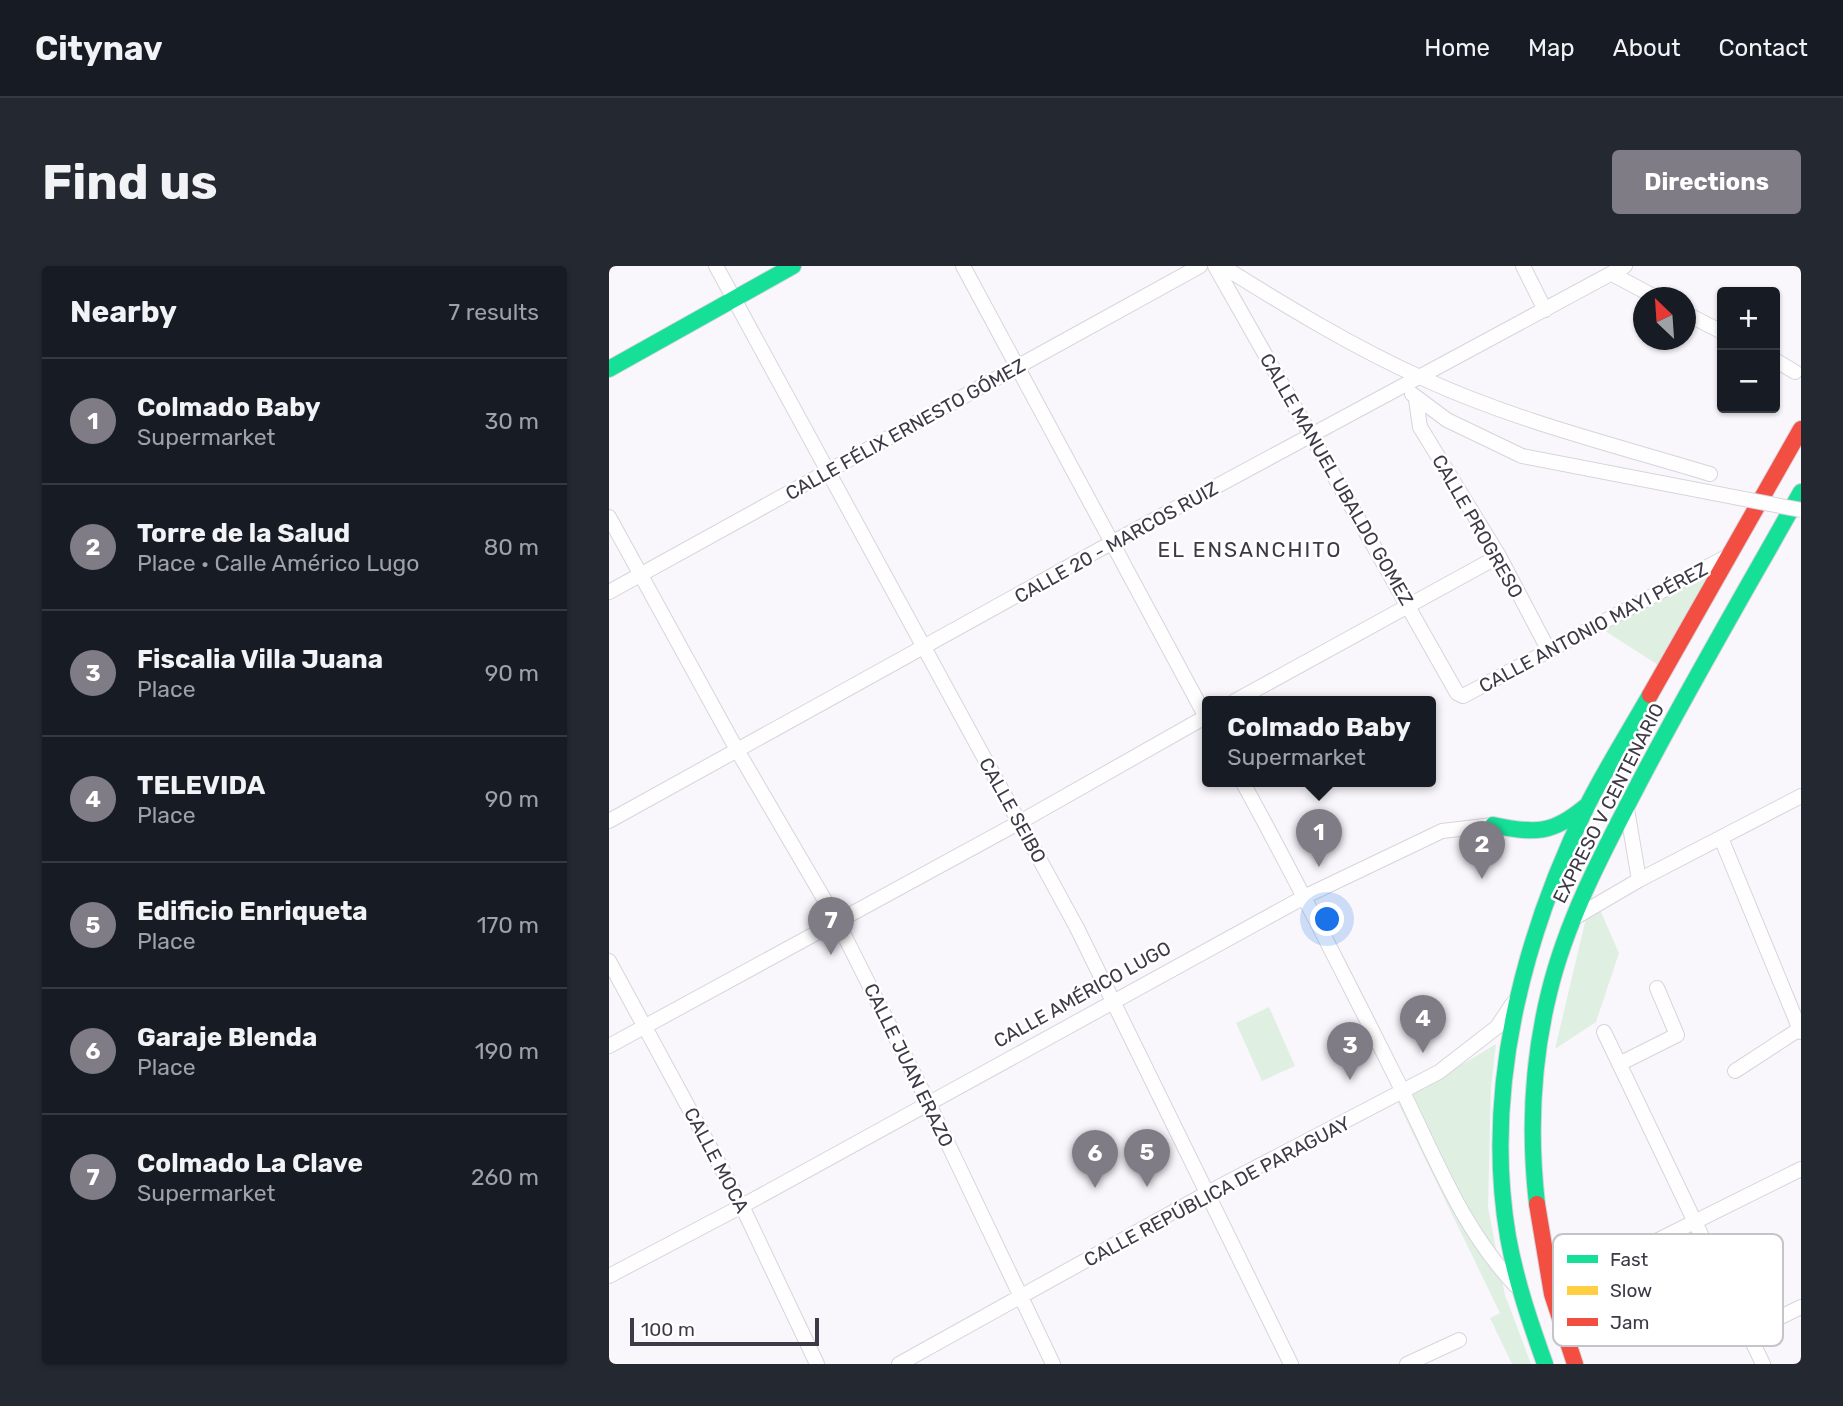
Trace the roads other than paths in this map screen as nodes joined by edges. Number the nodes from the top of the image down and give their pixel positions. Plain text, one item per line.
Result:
1 (716, 266) edge
2 (793, 266) edge
3 (963, 266) edge
4 (1200, 266) edge
5 (1216, 266) edge
6 (1222, 266) edge
7 (1523, 266) edge
8 (1619, 270) edge
9 (1642, 287) edge
10 (734, 299) junction
11 (1545, 310) junction
12 (1696, 319) edge
13 (1717, 329) edge
14 (1780, 363) edge
15 (1017, 367) junction
16 (609, 369) edge
17 (1795, 372) dead end
18 (1422, 378) junction
19 (1403, 386) junction
20 (1416, 399) junction
21 (1801, 429) edge
22 (1313, 435) junction
23 (828, 471) junction
24 (1710, 474) dead end
25 (1801, 492) edge
26 (1801, 510) edge
27 (609, 517) edge
28 (1113, 542) junction
29 (1729, 555) junction
30 (1500, 556) junction
31 (641, 575) junction
32 (609, 592) edge
33 (1409, 606) junction
34 (924, 647) junction
35 (1549, 651) junction
36 (1457, 693) joint
37 (1244, 696) edge
38 (1202, 709) edge
39 (1202, 721) edge
40 (737, 750) junction
41 (1245, 787) edge
42 (1801, 796) edge
43 (1588, 804) junction
44 (1627, 807) junction
45 (609, 821) edge
46 (1020, 822) junction
47 (1493, 825) joint
48 (1721, 838) junction
49 (1639, 880) junction
50 (1306, 896) junction
51 (1573, 919) junction
52 (837, 921) junction
53 (609, 961) edge
54 (1657, 988) dead end
55 (1517, 996) junction
56 (1114, 1000) junction
57 (645, 1026) junction
58 (1800, 1029) edge
59 (1604, 1032) dead end
60 (609, 1046) edge
61 (1619, 1064) junction
62 (1735, 1071) dead end
63 (1403, 1091) junction
64 (929, 1102) junction
65 (1801, 1169) edge
66 (1209, 1192) junction
67 (742, 1206) junction
68 (1696, 1222) junction
69 (1671, 1234) edge
70 (1702, 1234) edge
71 (609, 1276) edge
72 (1520, 1290) junction
73 (1021, 1296) junction
74 (1553, 1299) edge
75 (1801, 1307) edge
76 (1783, 1316) edge
77 (1459, 1340) dead end
78 (1568, 1346) edge
79 (1754, 1346) edge
80 (817, 1364) edge
81 (899, 1364) edge
82 (1053, 1364) edge
83 (1291, 1364) edge
84 (1407, 1364) edge
85 (1545, 1364) edge
86 (1575, 1364) edge
87 (1763, 1364) edge

1 - 10 street, CALLE SEIBO
2 - 10 main road
3 - 15 street
4 - 15 street, CALLE FÉLIX ERNESTO GÓMEZ
5 - 22 street, CALLE MANUEL UBALDO GOMEZ
6 - 18 street
7 - 11 street
8 - 9 street
8 - 11 street, CALLE 20 - MARCOS RUIZ
10 - 16 main road
10 - 23 street, CALLE SEIBO
11 - 18 street, CALLE 20 - MARCOS RUIZ
12 - 13 street
14 - 17 street
15 - 23 street, CALLE FÉLIX ERNESTO GÓMEZ
15 - 28 street
18 - 19 street, CALLE 20 - MARCOS RUIZ
18 - 24 street
19 - 20 street
19 - 22 street, CALLE 20 - MARCOS RUIZ
20 - 26 street, bridge
20 - 30 street, CALLE PROGRESO
21 - 29 main road, EXPRESO V CENTENARIO
22 - 28 street, CALLE 20 - MARCOS RUIZ
22 - 33 street, CALLE MANUEL UBALDO GOMEZ
23 - 31 street, CALLE FÉLIX ERNESTO GÓMEZ
23 - 34 street, CALLE SEIBO
25 - 44 main road, EXPRESO V CENTENARIO
27 - 31 street, CALLE JUAN ERAZO
28 - 34 street, CALLE 20 - MARCOS RUIZ
28 - 38 street
29 - 35 street, CALLE ANTONIO MAYI PÉREZ
29 - 43 main road, EXPRESO V CENTENARIO
30 - 33 street
30 - 35 street, CALLE PROGRESO
31 - 32 street, CALLE FÉLIX ERNESTO GÓMEZ
31 - 40 street, CALLE JUAN ERAZO
33 - 36 street, CALLE MANUEL UBALDO GOMEZ
33 - 37 street
34 - 40 street, CALLE 20 - MARCOS RUIZ
34 - 46 street, CALLE SEIBO
35 - 36 street, CALLE ANTONIO MAYI PÉREZ
39 - 46 street
40 - 45 street, CALLE 20 - MARCOS RUIZ
40 - 52 street, CALLE JUAN ERAZO
41 - 50 street, EXPRESO V CENTENARIO
42 - 48 street
43 - 47 main road, CALLE AMÉRICO LUGO
43 - 55 main road, EXPRESO V CENTENARIO
44 - 49 street
44 - 51 main road, EXPRESO V CENTENARIO
46 - 52 street
46 - 56 street, CALLE SEIBO
47 - 50 street, CALLE AMÉRICO LUGO
48 - 49 street
48 - 58 street
49 - 51 street
50 - 56 street, CALLE AMÉRICO LUGO
50 - 63 street, EXPRESO V CENTENARIO
51 - 74 main road, EXPRESO V CENTENARIO
52 - 57 street
52 - 64 street, CALLE JUAN ERAZO
53 - 57 street, CALLE MOCA
54 - 61 street
55 - 63 street, CALLE REPÚBLICA DE PARAGUAY
55 - 72 main road, EXPRESO V CENTENARIO
56 - 64 street, CALLE AMÉRICO LUGO
56 - 66 street, CALLE SEIBO
57 - 60 street
57 - 67 street, CALLE MOCA
58 - 62 street
59 - 61 street
61 - 68 street
63 - 66 street, CALLE REPÚBLICA DE PARAGUAY
63 - 72 street, EXPRESO V CENTENARIO
64 - 67 street, CALLE AMÉRICO LUGO
64 - 73 street, CALLE JUAN ERAZO
65 - 68 street
66 - 73 street, CALLE REPÚBLICA DE PARAGUAY
66 - 83 street, CALLE SEIBO
67 - 71 street, CALLE AMÉRICO LUGO
67 - 80 street, CALLE MOCA
68 - 69 street
68 - 70 street
72 - 85 main road, EXPRESO V CENTENARIO
73 - 81 street, CALLE REPÚBLICA DE PARAGUAY
73 - 82 street, CALLE JUAN ERAZO
75 - 76 street
77 - 84 street
78 - 86 main road, EXPRESO V CENTENARIO
79 - 87 street

